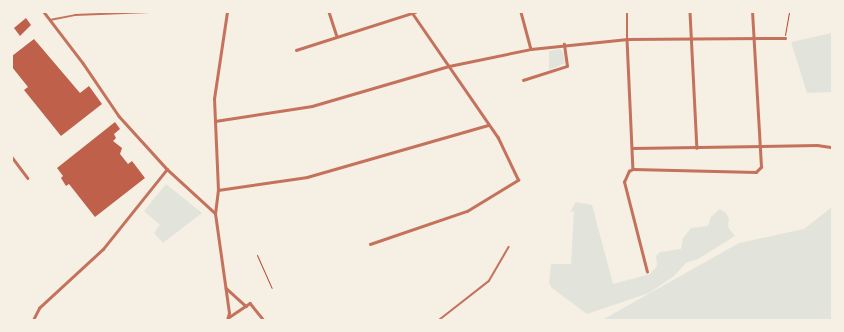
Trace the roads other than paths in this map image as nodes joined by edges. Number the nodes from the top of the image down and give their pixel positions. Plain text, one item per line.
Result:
1 (44, 12) edge
2 (150, 12) edge
3 (227, 12) edge
4 (329, 12) edge
5 (413, 12) edge
6 (521, 12) edge
7 (627, 12) edge
8 (690, 12) edge
9 (752, 12) edge
10 (50, 20) junction
11 (337, 37) junction
12 (753, 38) junction
13 (785, 38) road end
14 (627, 39) junction
15 (689, 39) junction
16 (564, 44) junction
17 (531, 49) junction
18 (296, 50) dead end
19 (449, 66) junction
20 (523, 80) dead end
21 (215, 121) junction
22 (488, 125) junction
23 (760, 146) junction
24 (832, 147) edge
25 (632, 148) junction
26 (697, 148) junction
27 (12, 157) edge
28 (167, 169) junction
29 (633, 169) junction
30 (28, 178) dead end
31 (218, 190) junction
32 (215, 214) junction
33 (370, 244) dead end
34 (509, 247) dead end
35 (647, 272) dead end
36 (226, 288) junction
37 (246, 306) junction
38 (228, 319) edge
39 (33, 320) edge
40 (264, 320) edge
41 (439, 320) edge

1 - 10 street
2 - 10 lane
3 - 21 street
4 - 11 street
5 - 11 street
5 - 19 street
6 - 17 street
7 - 14 lane
8 - 15 street
9 - 12 street
10 - 28 street
11 - 18 street
12 - 13 street
12 - 15 street
12 - 23 street
14 - 15 street
14 - 16 street
14 - 25 street
15 - 26 street
16 - 17 street
16 - 20 street
17 - 19 street
19 - 21 street
19 - 22 street
21 - 31 street
22 - 31 street
22 - 33 street
23 - 24 street
23 - 26 street
23 - 29 street
25 - 26 street
25 - 29 street
27 - 30 street
28 - 32 street
28 - 39 street
29 - 35 street
31 - 32 street
32 - 36 street
34 - 41 lane
36 - 37 street
36 - 38 street
37 - 38 street
37 - 40 street

